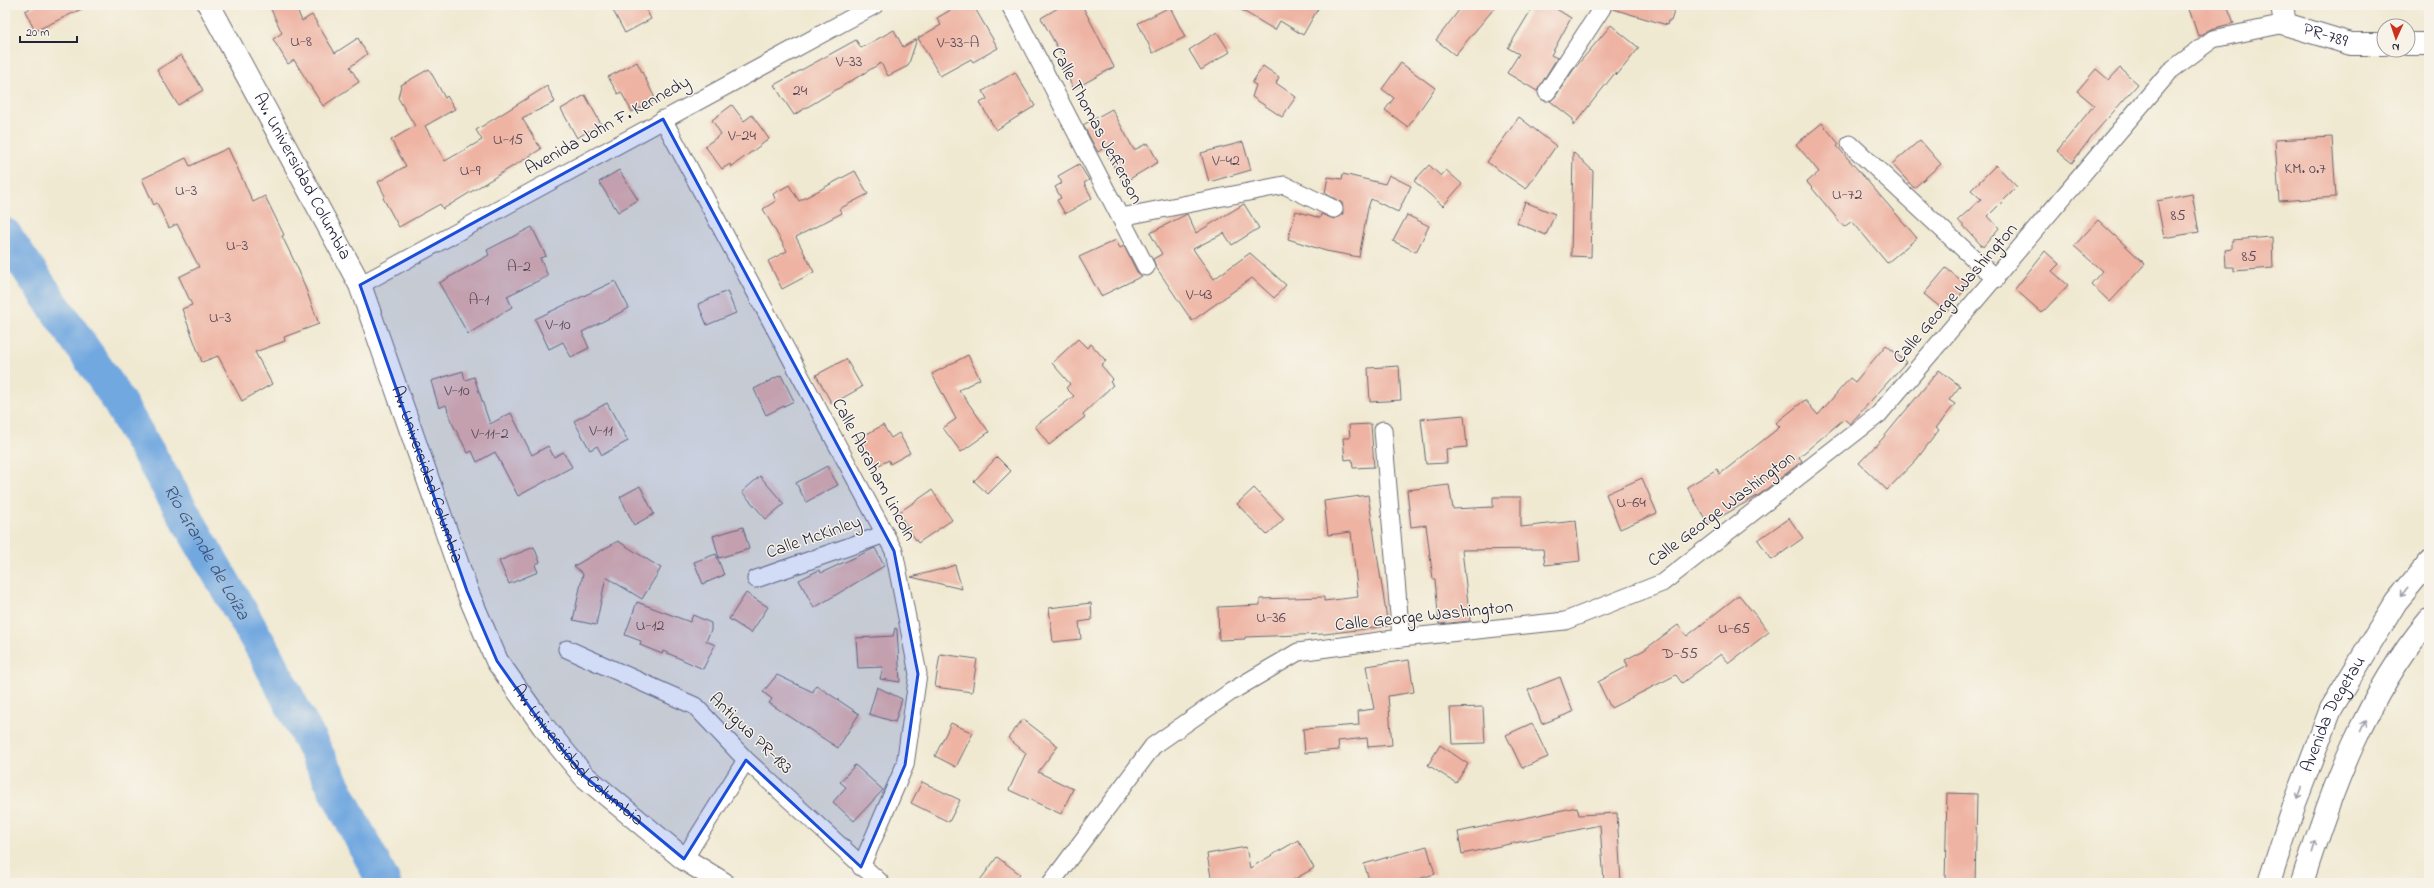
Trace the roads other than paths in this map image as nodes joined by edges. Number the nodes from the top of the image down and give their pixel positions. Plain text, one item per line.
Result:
1 (209, 5) edge
2 (875, 5) edge
3 (1010, 5) edge
4 (1596, 5) edge
5 (2283, 14) edge
6 (2376, 44) edge
7 (2416, 44) edge
8 (2429, 44) edge
9 (1547, 92) dead end
10 (662, 119) junction
11 (1850, 144) dead end
12 (1334, 209) dead end
13 (1122, 217) junction
14 (1146, 267) dead end
15 (1996, 279) junction
16 (360, 285) junction
17 (1383, 430) dead end
18 (885, 534) junction
19 (2429, 562) edge
20 (756, 579) dead end
21 (2429, 620) edge
22 (1401, 638) junction
23 (567, 649) dead end
24 (746, 760) junction
25 (684, 859) junction
26 (862, 867) junction
27 (722, 883) edge
28 (881, 883) edge
29 (1052, 883) edge
30 (2269, 883) edge
31 (2302, 883) edge

1 - 16 main road, Av. Universidad Columbia
2 - 10 street, Avenida John F. Kennedy
3 - 13 street, Calle Thomas Jefferson
4 - 9 street
5 - 6 main road, PR-789 / PR-789
5 - 15 street, Calle George Washington
7 - 8 main road
10 - 16 street, Avenida John F. Kennedy
10 - 18 street, Calle Abraham Lincoln
11 - 15 street
12 - 13 street
13 - 14 street, Calle Thomas Jefferson
15 - 22 street, Calle George Washington
16 - 25 main road, Av. Universidad Columbia
17 - 22 street
18 - 20 street, Calle McKinley
18 - 26 street, Calle Abraham Lincoln
19 -> 30 main road, Avenida Degetau
31 -> 21 main road, Avenida Degetau
22 - 29 street, Calle George Washington
23 - 24 street, Antigua PR-183
24 - 25 street
24 - 26 street, Antigua PR-183
25 - 27 main road, Av. Universidad Columbia
26 - 28 street, Antigua PR-183

